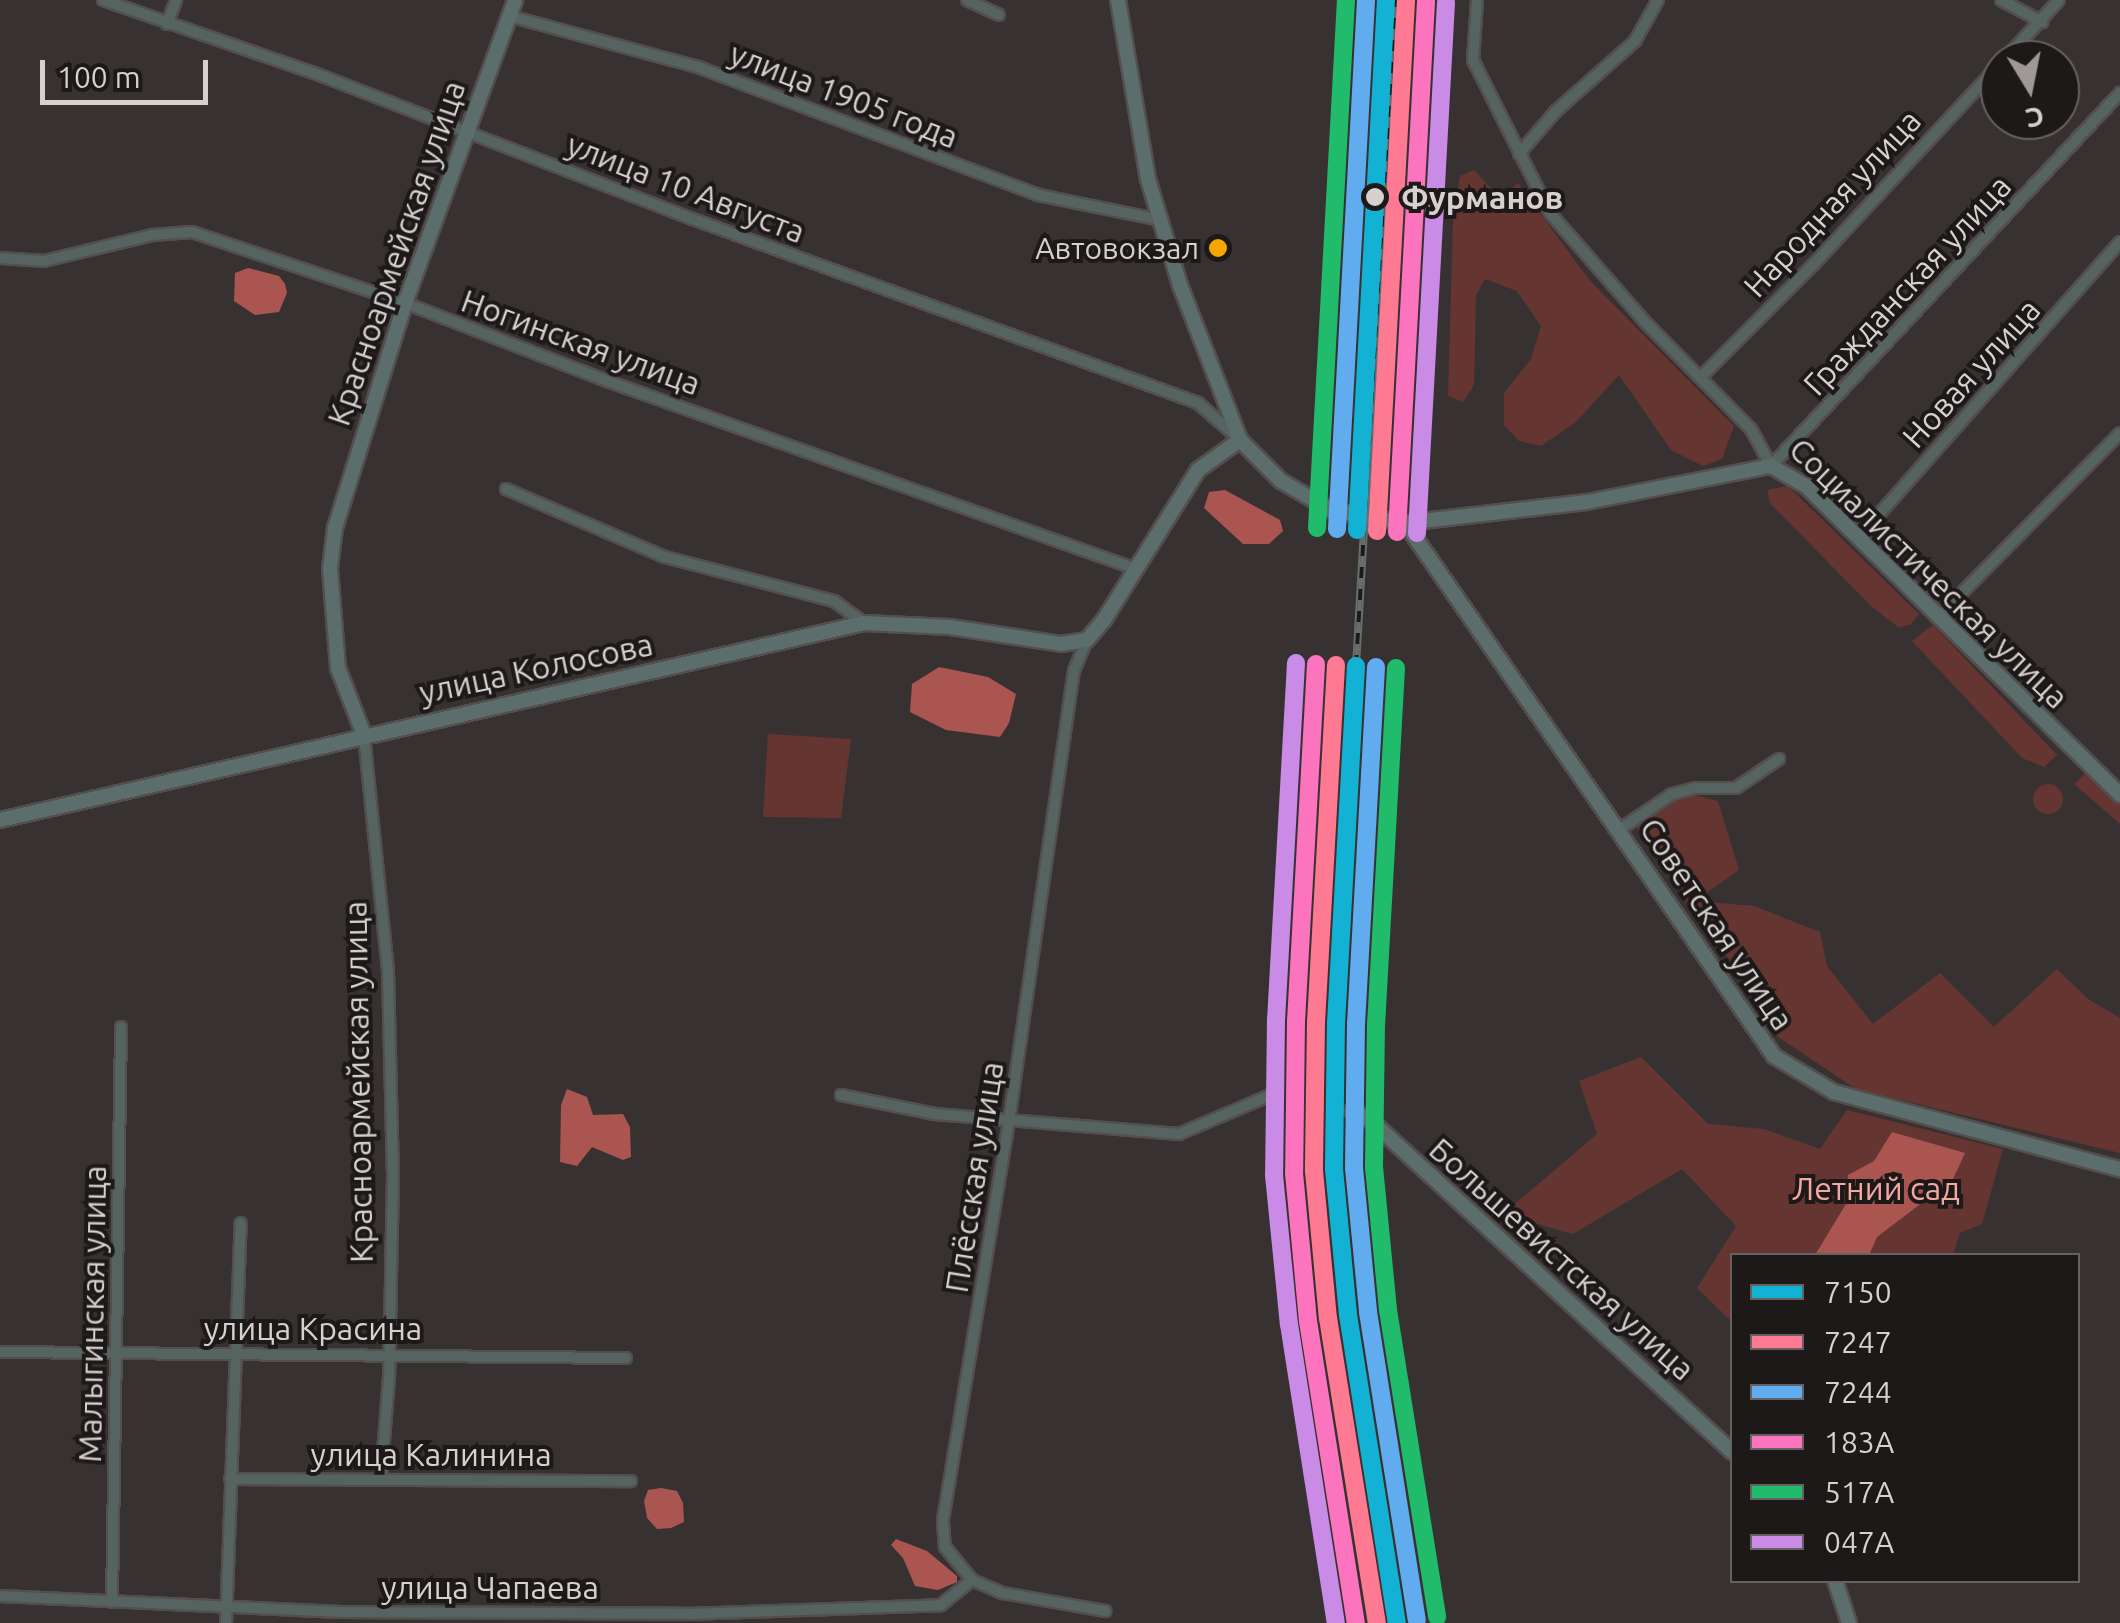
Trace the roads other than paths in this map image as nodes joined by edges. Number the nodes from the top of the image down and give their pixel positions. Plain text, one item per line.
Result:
1 (104, 0) edge
2 (176, 0) edge
3 (515, 0) edge
4 (967, 0) edge
5 (1118, 0) edge
6 (1477, 0) edge
7 (1658, 0) edge
8 (2001, 0) edge
9 (2059, 0) edge
10 (999, 15) dead end
11 (509, 16) junction
12 (2042, 22) junction
13 (167, 24) junction
14 (2024, 40) edge
15 (1980, 86) edge
16 (2120, 93) edge
17 (467, 131) junction
18 (1519, 154) junction
19 (1160, 220) junction
20 (2120, 242) edge
21 (0, 258) edge
22 (405, 303) junction
23 (1702, 377) junction
24 (2120, 433) edge
25 (1240, 440) junction
26 (1771, 466) junction
27 (506, 489) dead end
28 (1405, 524) junction
29 (1858, 537) junction
30 (1136, 569) junction
31 (1937, 618) junction
32 (864, 623) junction
33 (1087, 640) junction
34 (364, 734) junction
35 (1779, 759) dead end
36 (2120, 795) edge
37 (0, 820) edge
38 (1619, 830) junction
39 (121, 1027) dead end
40 (1271, 1095) dead end
41 (841, 1096) dead end
42 (1352, 1111) dead end
43 (1009, 1120) junction
44 (2120, 1169) edge
45 (241, 1223) dead end
46 (116, 1349) junction
47 (0, 1352) edge
48 (386, 1352) junction
49 (236, 1354) junction
50 (626, 1358) dead end
51 (1730, 1450) edge
52 (380, 1478) junction
53 (230, 1479) junction
54 (631, 1481) dead end
55 (972, 1580) junction
56 (1837, 1583) edge
57 (0, 1596) edge
58 (112, 1602) junction
59 (227, 1608) junction
60 (1104, 1611) dead end
61 (1843, 1621) edge
62 (226, 1623) edge

1 - 13 street, улица 10 Августа
2 - 13 street
3 - 11 main road, Красноармейская улица
4 - 10 street
5 - 19 main road
6 - 18 street, Социалистическая улица
7 - 18 street
8 - 12 street
9 - 12 street, Народная улица
11 - 17 main road, Красноармейская улица
11 - 19 street, улица 1905 года
12 - 14 street, Народная улица
13 - 17 street, улица 10 Августа
15 - 23 street, Народная улица
16 - 26 street, Гражданская улица
17 - 22 main road, Красноармейская улица
17 - 25 street, улица 10 Августа
18 - 23 street, Социалистическая улица
19 - 25 main road
20 - 29 street, Новая улица
21 - 22 street, Ногинская улица
22 - 30 street, Ногинская улица
22 - 34 main road, Красноармейская улица
23 - 26 street, Социалистическая улица
24 - 31 street
25 - 28 main road
25 - 30 main road
26 - 28 main road
26 - 29 main road, Социалистическая улица
27 - 32 street
28 - 38 main road, Советская улица
29 - 31 main road, Социалистическая улица
30 - 33 main road
31 - 36 main road, Социалистическая улица
32 - 33 main road, улица Колосова
32 - 34 main road, улица Колосова
33 - 43 street, Плёсская улица
34 - 37 main road, улица Колосова
34 - 48 street, Красноармейская улица
35 - 38 street
38 - 44 main road, Советская улица
39 - 46 street, Малыгинская улица
40 - 43 street
41 - 43 street
42 - 51 main road, Большевистская улица
43 - 55 street, Плёсская улица
45 - 49 street
46 - 47 street, улица Красина
46 - 49 street, улица Красина
46 - 58 street, Малыгинская улица
48 - 49 street, улица Красина
48 - 50 street, улица Красина
48 - 52 street, Красноармейская улица
49 - 53 street
52 - 53 street, улица Калинина
52 - 54 street, улица Калинина
53 - 59 street
55 - 59 street, улица Чапаева
55 - 60 street
56 - 61 main road
57 - 58 street, улица Чапаева
58 - 59 street, улица Чапаева
59 - 62 street

